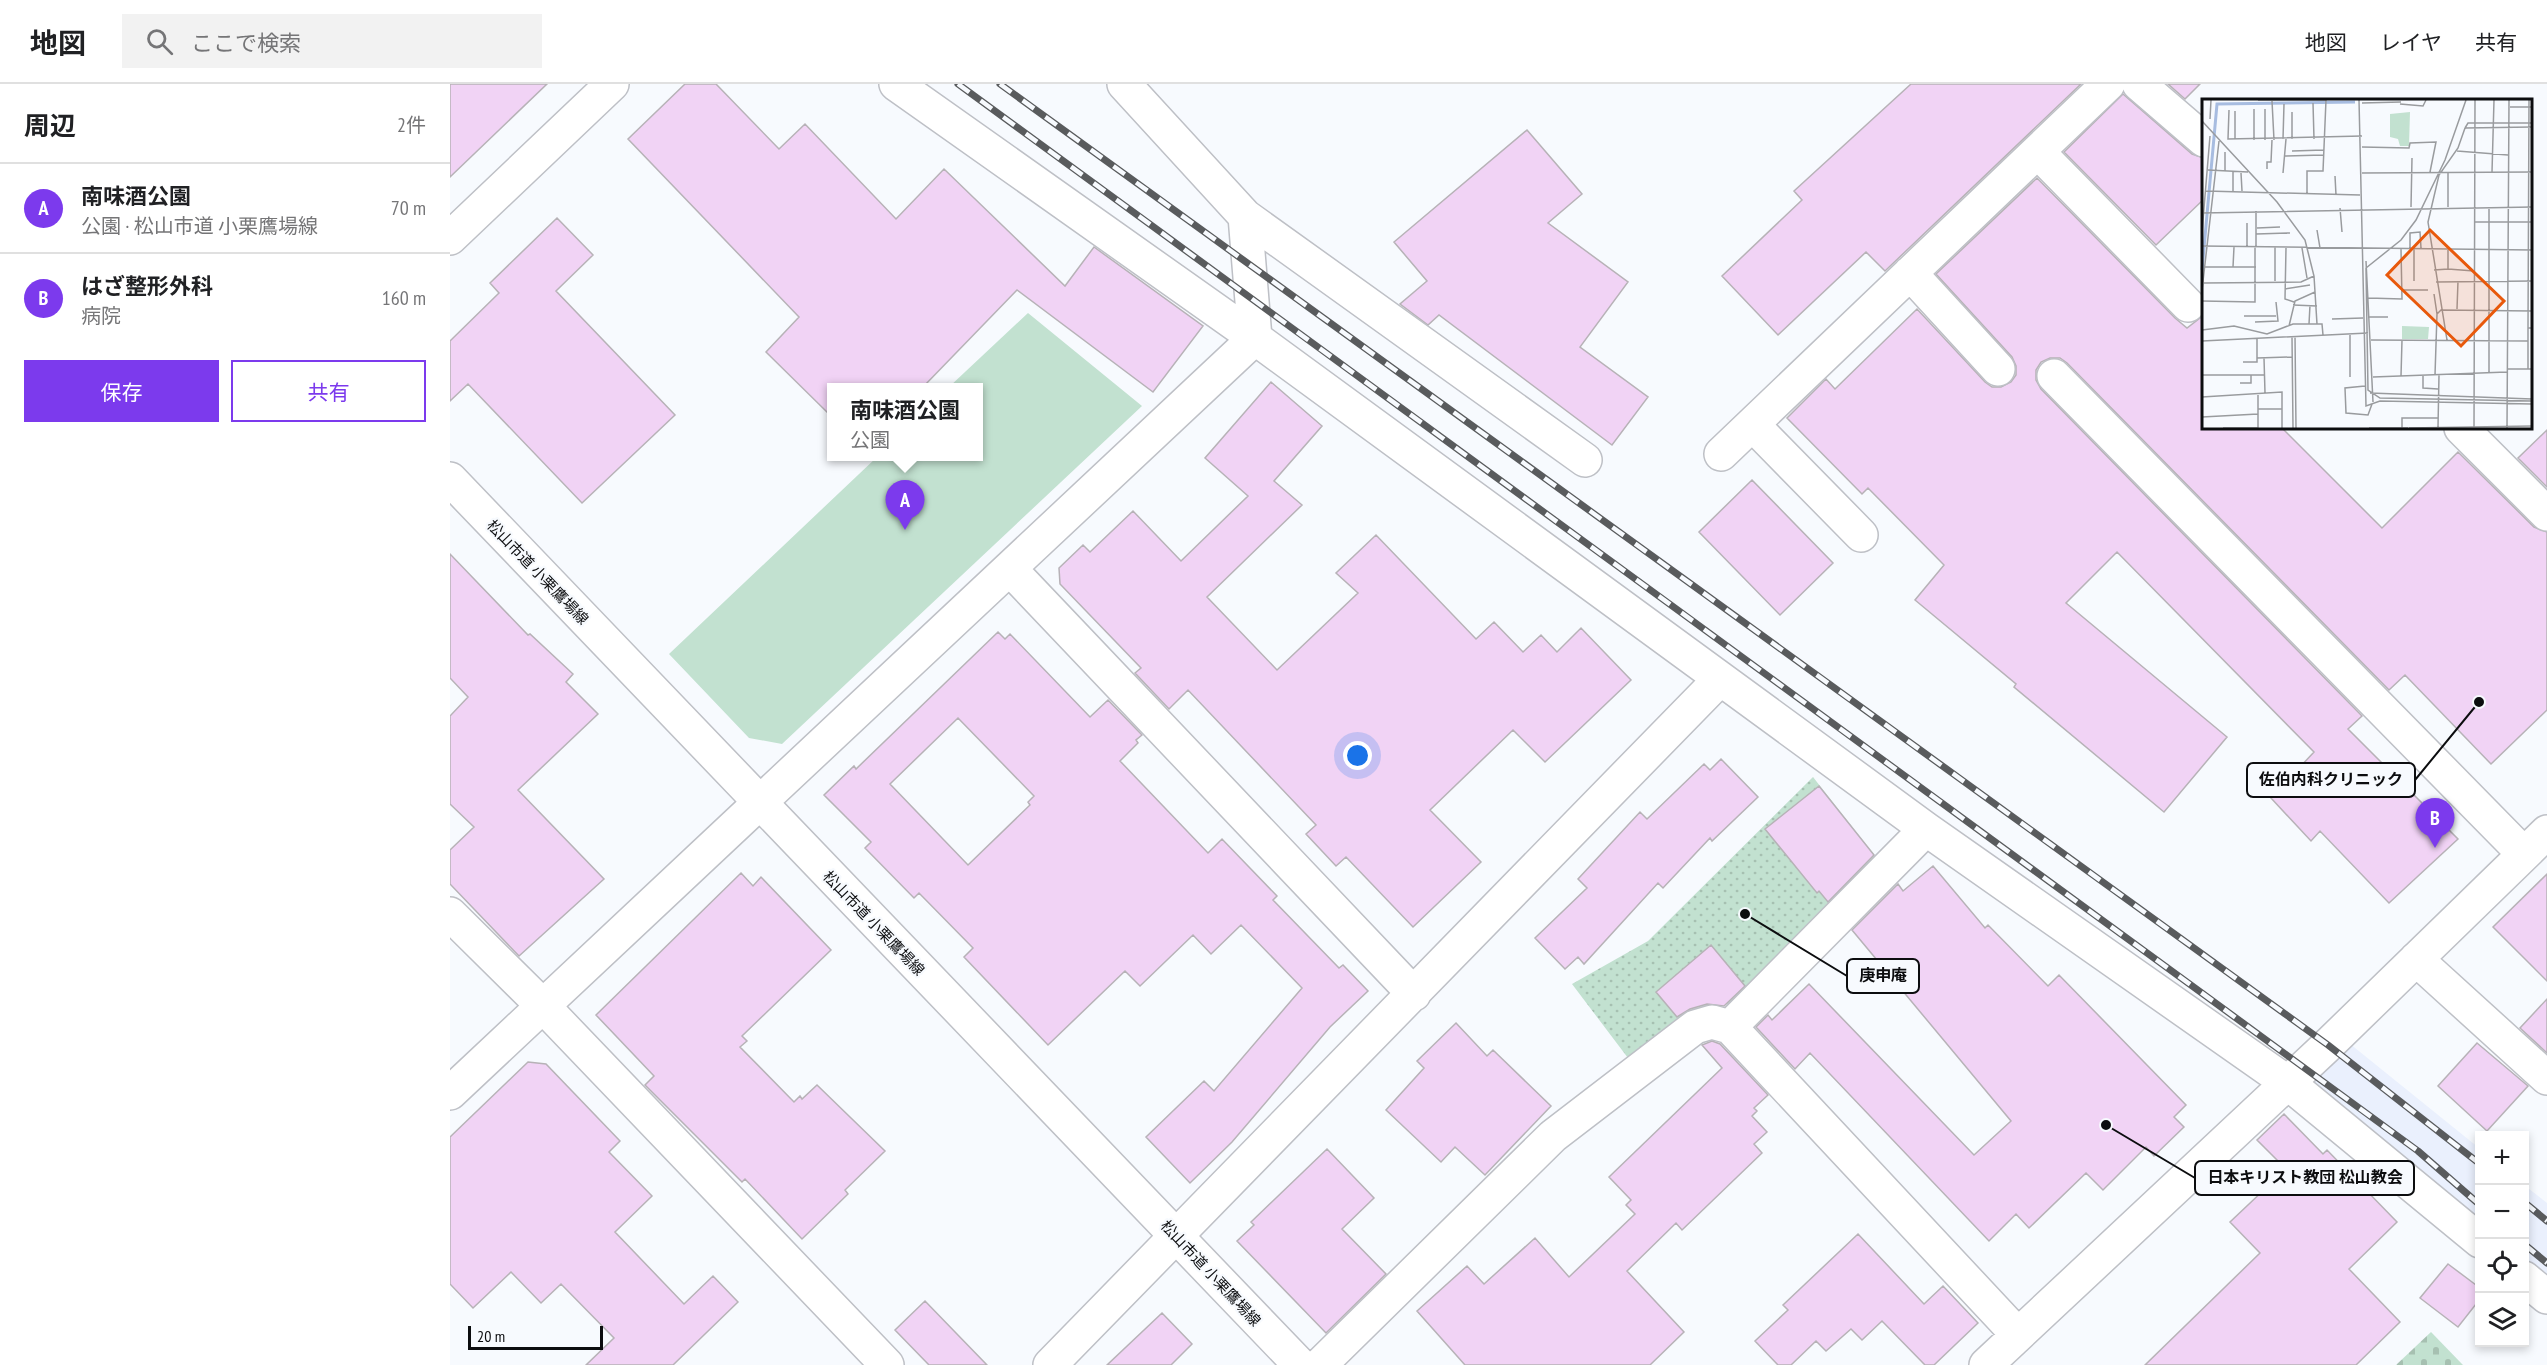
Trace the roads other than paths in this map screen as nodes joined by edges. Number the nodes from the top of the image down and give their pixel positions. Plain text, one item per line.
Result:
1 (612, 84) edge
2 (896, 84) edge
3 (1124, 84) edge
4 (2108, 84) edge
5 (2139, 84) edge
6 (2202, 138) edge
7 (2038, 152) junction
8 (1245, 216) junction
9 (450, 238) edge
10 (1910, 273) junction
11 (2188, 305) dead end
12 (1255, 338) junction
13 (1998, 369) dead end
14 (2054, 376) dead end
15 (1753, 424) junction
16 (2462, 429) edge
17 (1721, 454) dead end
18 (1585, 460) dead end
19 (450, 479) edge
20 (2547, 514) edge
21 (1861, 535) dead end
22 (1010, 569) junction
23 (1719, 680) junction
24 (760, 804) junction
25 (1926, 830) junction
26 (2547, 832) edge
27 (2524, 854) junction
28 (450, 914) edge
29 (2416, 959) junction
30 (1414, 994) junction
31 (544, 1007) junction
32 (1730, 1027) junction
33 (2547, 1078) edge
34 (2288, 1083) junction
35 (450, 1093) edge
36 (1178, 1237) junction
37 (2478, 1239) edge
38 (2529, 1282) edge
39 (2547, 1297) edge
40 (2018, 1335) junction
41 (887, 1365) edge
42 (1050, 1365) edge
43 (1299, 1365) edge
44 (1320, 1365) edge
45 (1986, 1365) edge

1 - 9 street
2 - 12 street
3 - 8 street
4 - 7 street
5 - 6 street
7 - 10 street
7 - 11 street
8 - 12 street
8 - 18 street
10 - 13 street
10 - 15 street
12 - 22 street
12 - 23 street
14 - 27 street
15 - 17 street
15 - 21 street
16 - 20 street
19 - 24 street, 松山市道 小栗鷹場線
22 - 24 street
22 - 30 street
23 - 25 street
23 - 30 street
24 - 31 street
24 - 36 street, 松山市道 小栗鷹場線
25 - 32 street
25 - 34 street
26 - 27 street
27 - 29 street
28 - 31 street
29 - 33 street
29 - 34 street
30 - 36 street
31 - 35 street
31 - 41 street
32 - 40 street
32 - 44 street
34 - 37 street
34 - 40 street
36 - 42 street
36 - 43 street, 松山市道 小栗鷹場線
38 - 39 street
40 - 45 street

